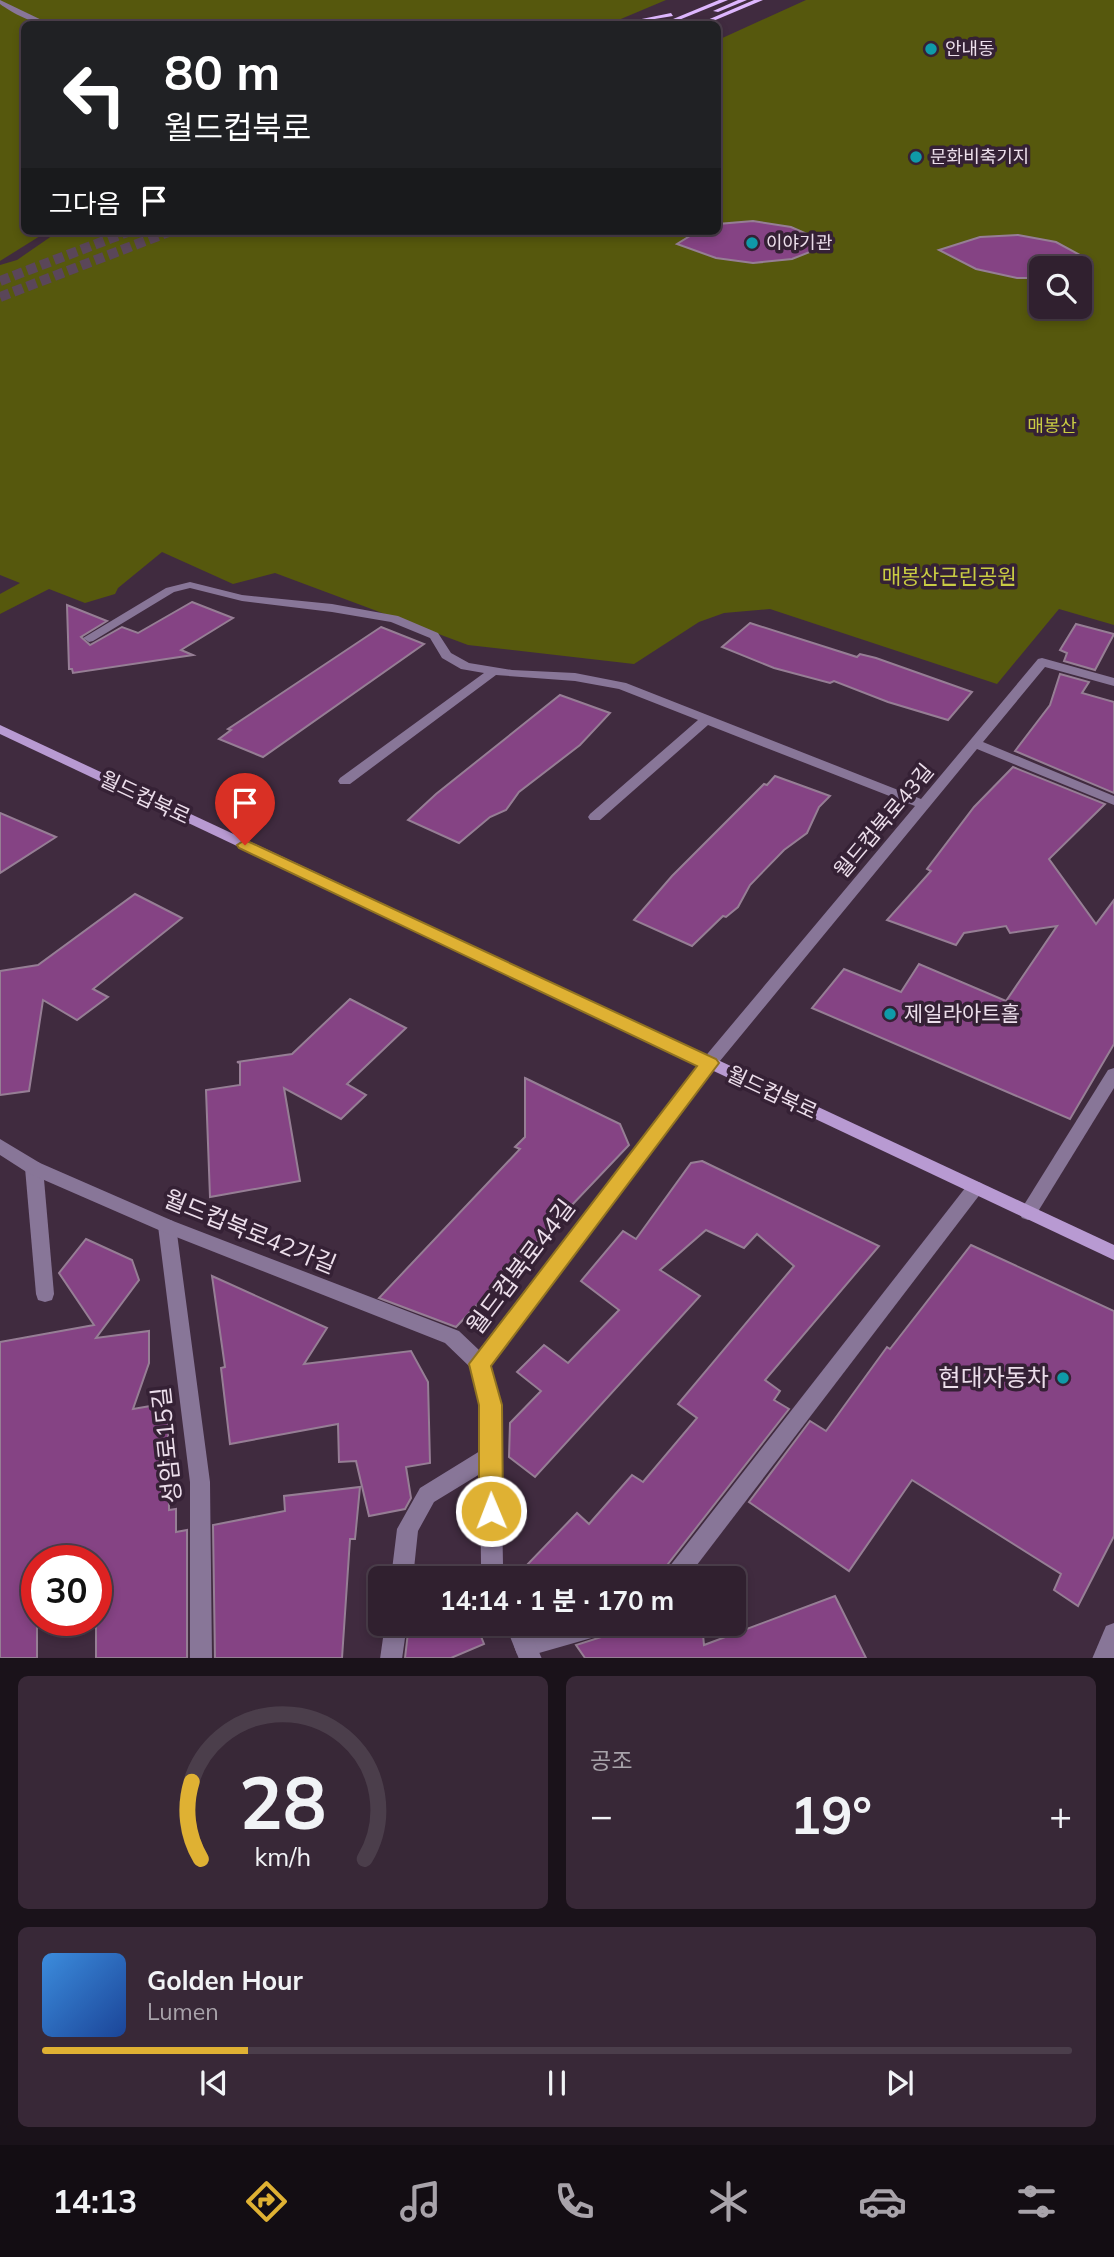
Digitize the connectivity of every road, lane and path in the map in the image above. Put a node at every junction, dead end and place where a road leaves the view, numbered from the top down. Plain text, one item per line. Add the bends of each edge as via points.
1 (709, 0) edge
2 (725, 0) edge
3 (744, 0) edge
4 (760, 0) edge
5 (0, 2) edge
6 (671, 15) junction
7 (41, 21) edge
8 (642, 21) edge
9 (656, 21) edge
10 (672, 21) edge
11 (692, 21) edge
12 (714, 21) edge
13 (89, 638) dead end
14 (494, 671) junction
15 (1114, 682) edge
16 (708, 718) junction
17 (0, 729) edge
18 (975, 743) junction
19 (345, 781) dead end
20 (1114, 801) edge
21 (925, 805) junction
22 (595, 817) dead end
23 (709, 1063) junction
24 (1114, 1074) edge
25 (0, 1146) edge
26 (34, 1168) junction
27 (975, 1188) junction
28 (1028, 1213) junction
29 (167, 1226) junction
30 (1114, 1253) edge
31 (45, 1294) dead end
32 (480, 1364) junction
33 (491, 1456) junction
34 (403, 1566) edge
35 (492, 1566) edge
36 (683, 1566) edge
37 (1114, 1634) edge
38 (394, 1636) edge
39 (570, 1636) edge
40 (528, 1652) edge
41 (201, 1658) edge
42 (391, 1658) edge
43 (1103, 1658) edge

1 - 6 main road
2 - 10 main road
3 - 11 main road
4 - 12 main road
5 - 7 street
6 - 8 main road
6 - 9 main road
13 - 14 street via 170,590 190,585 242,598 394,619 434,636 446,655 465,666
14 - 16 street via 622,686
14 - 19 street
15 - 18 street, 월드컵북로43길 via 1042,662
16 - 21 street
16 - 22 street
17 - 23 main road, 월드컵북로
18 - 20 street
18 - 21 street, 월드컵북로43길
21 - 23 street, 월드컵북로43길
23 - 27 main road, 월드컵북로
23 - 32 street, 월드컵북로44길
24 - 28 street
25 - 26 street, 월드컵북로42가길
26 - 29 street, 월드컵북로42가길
26 - 31 street
27 - 28 main road, 월드컵북로
27 - 36 street
28 - 30 main road, 월드컵북로
29 - 32 street, 월드컵북로42가길 via 452,1336
29 - 41 street, 성암로15길 via 200,1482
32 - 33 street, 월드컵북로44길 via 491,1405
33 - 34 street via 427,1495 408,1529
33 - 35 street, 월드컵북로44길
37 - 43 street
38 - 42 street
39 - 40 street

